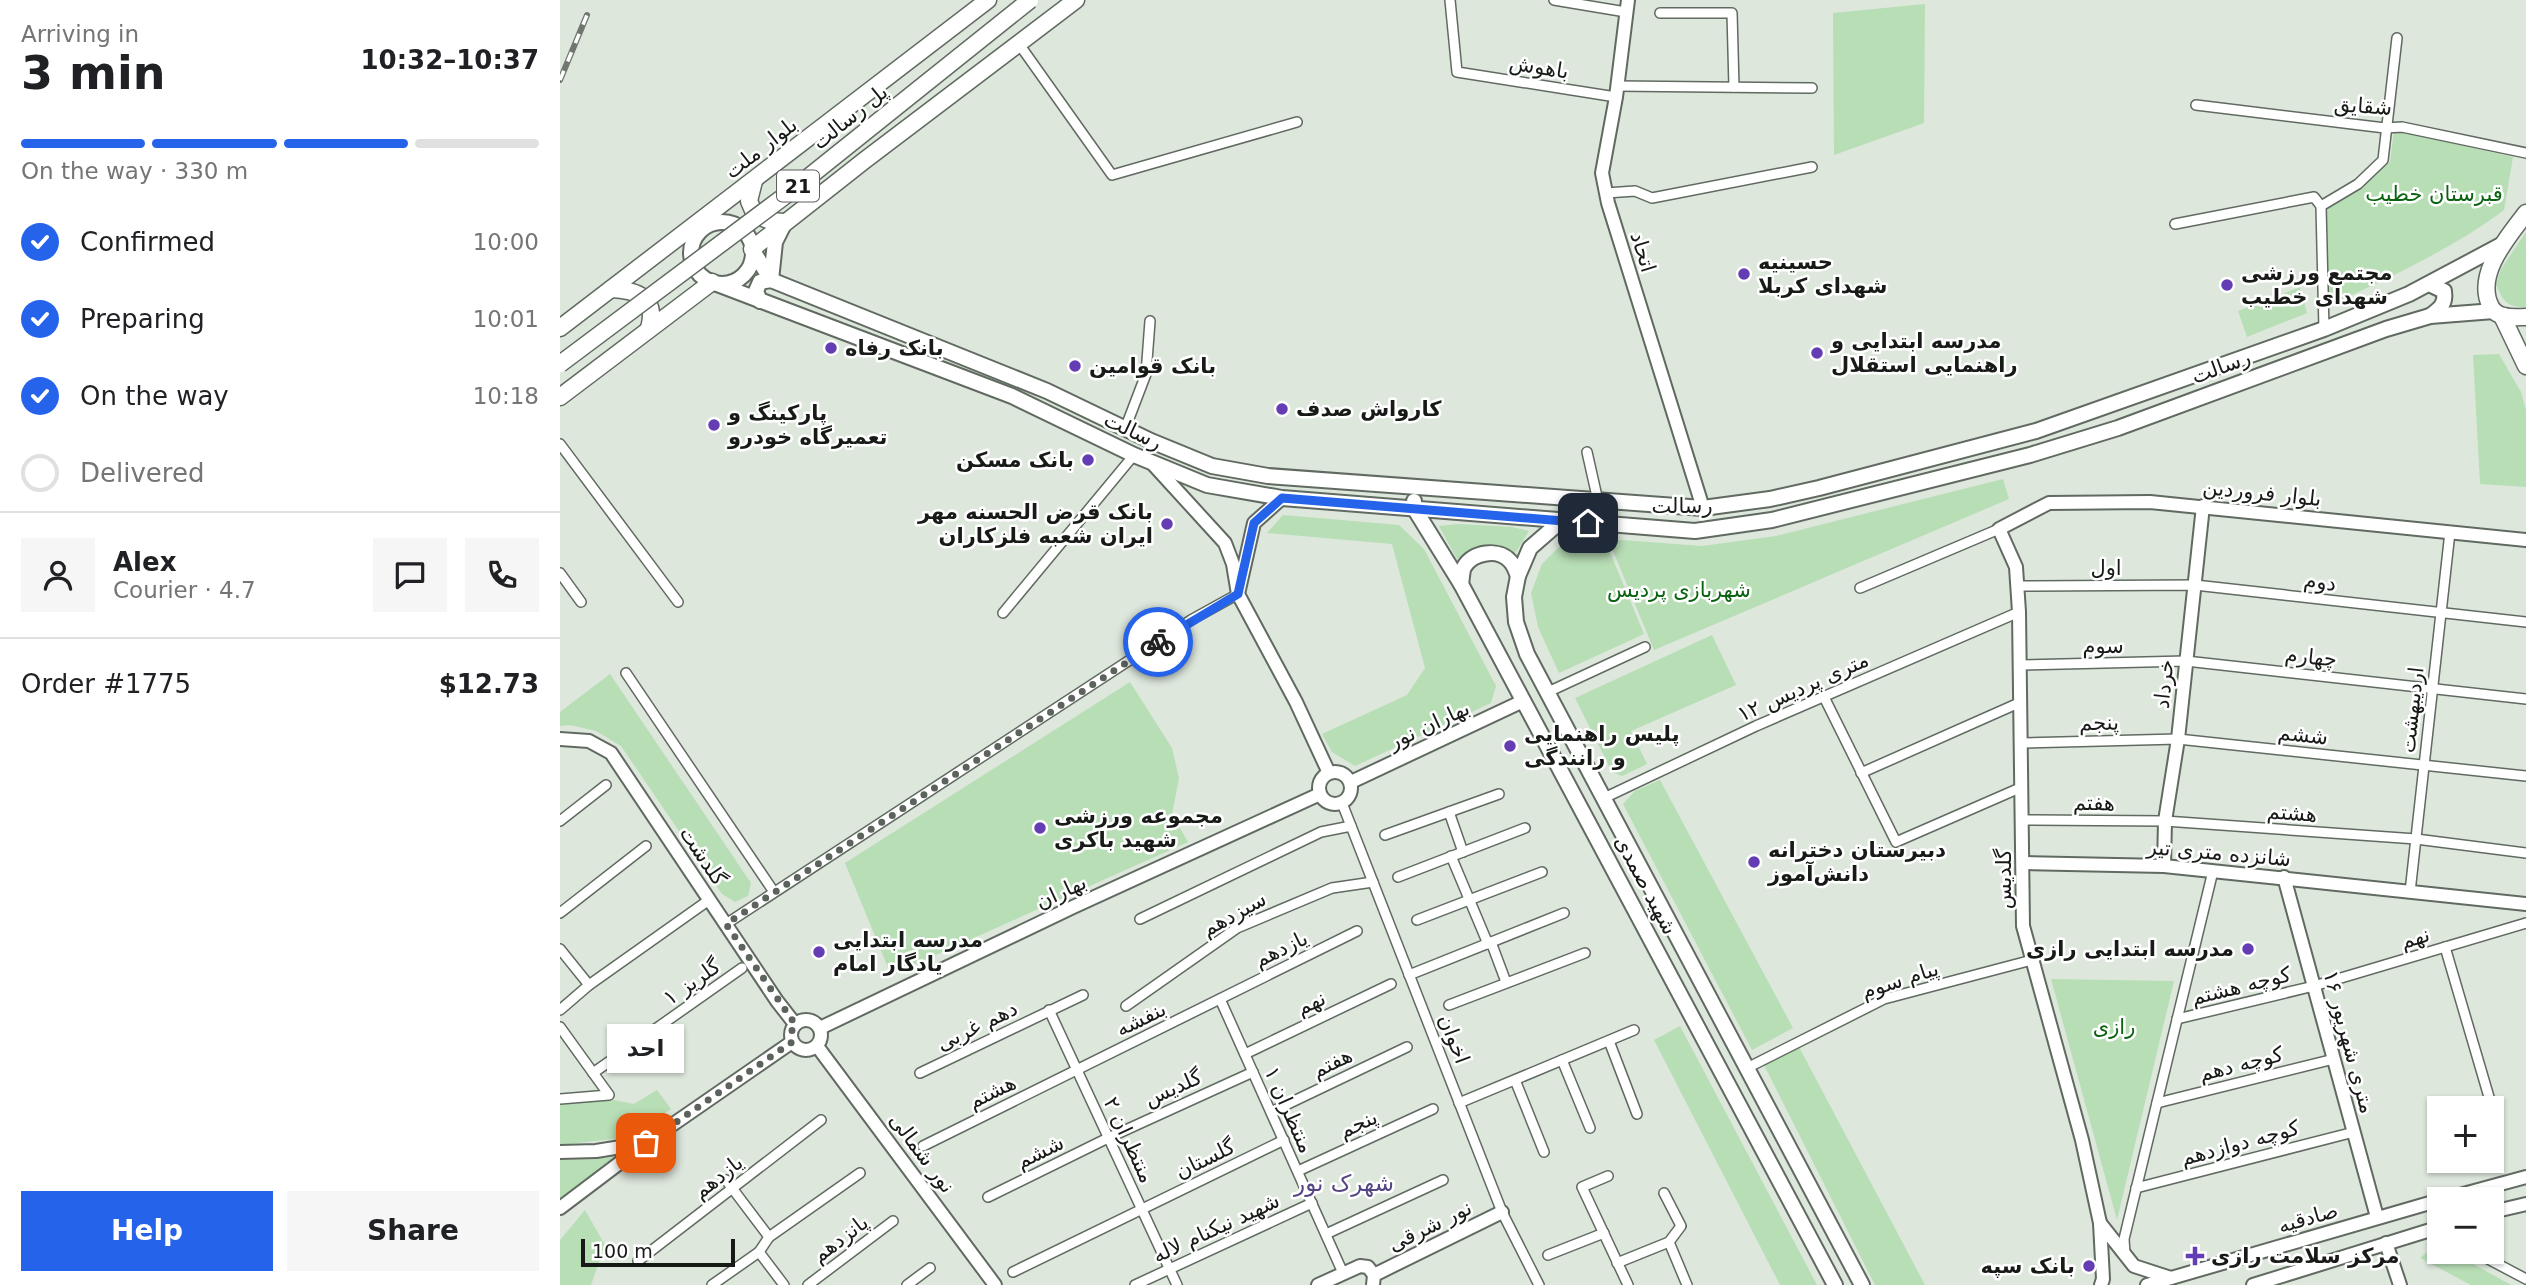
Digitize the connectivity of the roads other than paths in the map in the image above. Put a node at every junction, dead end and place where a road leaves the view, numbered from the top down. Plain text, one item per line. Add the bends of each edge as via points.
1 (988, 0) edge
2 (1030, 0) edge
3 (1076, 0) edge
4 (1450, 0) edge
5 (1554, 0) edge
6 (1627, 6) edge
7 (1660, 13) dead end
8 (2397, 38) dead end
9 (1019, 44) junction
10 (1734, 87) junction
11 (1812, 88) dead end
12 (1616, 91) junction
13 (2196, 105) dead end
14 (1297, 122) dead end
15 (2385, 128) junction
16 (2526, 153) edge
17 (1812, 167) dead end
18 (754, 181) junction
19 (1606, 194) junction
20 (2321, 206) junction
21 (2526, 214) edge
22 (721, 215) junction
23 (784, 222) junction
24 (2175, 224) dead end
25 (675, 240) junction
26 (2503, 244) junction
27 (691, 249) junction
28 (752, 249) junction
29 (771, 279) junction
30 (712, 282) junction
31 (2429, 284) junction
32 (611, 289) junction
33 (760, 301) junction
34 (2498, 314) junction
35 (2430, 316) junction
36 (2526, 317) edge
37 (1150, 321) dead end
38 (560, 328) edge
39 (649, 328) junction
40 (2324, 329) junction
41 (560, 364) edge
42 (2526, 366) edge
43 (560, 397) edge
44 (1125, 429) junction
45 (560, 444) edge
46 (1587, 453) dead end
47 (1134, 455) junction
48 (1151, 462) junction
49 (1415, 489) junction
50 (1282, 498) junction
51 (1598, 501) junction
52 (2203, 506) junction
53 (1414, 508) junction
54 (1703, 508) junction
55 (1561, 521) junction
56 (1999, 528) junction
57 (2450, 532) junction
58 (2526, 540) edge
59 (560, 573) edge
60 (1518, 576) junction
61 (1461, 584) junction
62 (2195, 585) junction
63 (2017, 586) junction
64 (1860, 587) dead end
65 (1238, 594) junction
66 (581, 602) dead end
67 (678, 602) dead end
68 (2019, 612) junction
69 (1003, 613) dead end
70 (2441, 614) junction
71 (2526, 622) edge
72 (1645, 647) dead end
73 (2186, 662) junction
74 (2020, 664) junction
75 (626, 673) dead end
76 (2432, 688) junction
77 (1548, 692) junction
78 (1824, 697) junction
79 (2526, 699) edge
80 (1523, 701) junction
81 (2021, 702) junction
82 (560, 739) edge
83 (2178, 739) junction
84 (2022, 743) junction
85 (2424, 765) junction
86 (1329, 773) junction
87 (1861, 773) junction
88 (2526, 776) edge
89 (1351, 782) junction
90 (606, 785) dead end
91 (2022, 787) junction
92 (1320, 794) junction
93 (1499, 794) dead end
94 (1604, 798) junction
95 (1342, 803) junction
96 (1449, 812) junction
97 (2023, 820) junction
98 (560, 821) edge
99 (2165, 821) junction
100 (1351, 826) junction
101 (1525, 828) dead end
102 (1385, 835) dead end
103 (2416, 839) junction
104 (646, 846) dead end
105 (1463, 852) junction
106 (2526, 853) edge
107 (1451, 856) junction
108 (2024, 863) junction
109 (2164, 866) junction
110 (2213, 871) junction
111 (1542, 872) dead end
112 (1398, 877) dead end
113 (2284, 877) junction
114 (1373, 882) junction
115 (775, 892) junction
116 (2410, 892) junction
117 (1469, 899) junction
118 (709, 900) junction
119 (2526, 904) edge
120 (560, 913) edge
121 (1564, 914) dead end
122 (1140, 919) dead end
123 (1417, 920) dead end
124 (1670, 922) junction
125 (2526, 923) edge
126 (726, 924) junction
127 (1357, 931) dead end
128 (1648, 934) junction
129 (1490, 943) junction
130 (2445, 947) junction
131 (560, 949) edge
132 (1584, 953) dead end
133 (1689, 958) junction
134 (2032, 960) junction
135 (742, 968) dead end
136 (1668, 972) junction
137 (1409, 975) junction
138 (1506, 982) junction
139 (1391, 984) dead end
140 (589, 985) junction
141 (2314, 986) junction
142 (1083, 995) dead end
143 (1220, 999) junction
144 (1449, 1005) dead end
145 (1126, 1006) dead end
146 (560, 1010) edge
147 (1049, 1010) junction
148 (2177, 1019) junction
149 (795, 1024) junction
150 (560, 1027) edge
151 (820, 1028) junction
152 (1634, 1030) dead end
153 (1609, 1041) junction
154 (792, 1042) junction
155 (817, 1046) junction
156 (1408, 1047) dead end
157 (1245, 1054) junction
158 (2334, 1059) junction
159 (1562, 1060) junction
160 (1747, 1068) junction
161 (1077, 1070) junction
162 (1253, 1072) junction
163 (593, 1073) junction
164 (920, 1073) dead end
165 (1515, 1080) junction
166 (2489, 1096) edge
167 (560, 1099) edge
168 (1459, 1103) junction
169 (2157, 1103) junction
170 (1433, 1109) dead end
171 (1271, 1112) junction
172 (1637, 1114) dead end
173 (821, 1120) dead end
174 (1590, 1128) dead end
175 (2354, 1132) junction
176 (1108, 1138) junction
177 (1284, 1140) junction
178 (646, 1143) junction
179 (923, 1146) dead end
180 (560, 1152) edge
181 (1544, 1152) dead end
182 (1298, 1171) junction
183 (860, 1173) dead end
184 (1608, 1176) dead end
185 (2526, 1177) edge
186 (1443, 1180) dead end
187 (729, 1184) junction
188 (2489, 1187) edge
189 (2136, 1188) junction
190 (1664, 1193) dead end
191 (988, 1197) dead end
192 (1312, 1203) junction
193 (2427, 1204) edge
194 (2526, 1204) edge
195 (560, 1208) edge
196 (1142, 1209) junction
197 (2504, 1209) edge
198 (1502, 1212) junction
199 (2377, 1217) junction
200 (893, 1221) dead end
201 (2100, 1223) junction
202 (1604, 1233) junction
203 (2427, 1233) edge
204 (1326, 1234) junction
205 (769, 1237) junction
206 (1669, 1242) junction
207 (2386, 1243) junction
208 (759, 1252) junction
209 (1548, 1255) dead end
210 (2126, 1256) junction
211 (638, 1261) dead end
212 (1618, 1263) junction
213 (2498, 1264) edge
214 (930, 1268) dead end
215 (1169, 1269) junction
216 (1013, 1272) dead end
217 (1343, 1273) junction
218 (2171, 1278) junction
219 (2526, 1279) edge
220 (1374, 1280) edge
221 (712, 1285) edge
222 (784, 1285) edge
223 (808, 1285) edge
224 (907, 1285) edge
225 (995, 1285) edge
226 (1135, 1285) edge
227 (1177, 1285) edge
228 (1318, 1285) edge
229 (1539, 1285) edge
230 (1628, 1285) edge
231 (1687, 1285) edge
232 (1835, 1285) edge
233 (1862, 1285) edge
234 (2101, 1285) edge
235 (2147, 1285) edge
236 (2253, 1285) edge
237 (2400, 1285) edge

1 - 18 highway, بلوار ملت / 21
2 - 41 highway, پل رسالت / 21, bridge via 790,192
3 - 9 highway
4 - 12 street, باهوش via 1457,72
5 - 6 street
6 - 12 street, اتحاد
7 - 10 street via 1732,13
8 - 15 street
9 - 14 street via 1112,175
9 - 23 highway
10 - 11 street, باهوش
10 - 12 street, باهوش
12 - 19 street, اتحاد via 1602,173
13 - 15 street, شقایق
15 - 16 street, شقایق via 2402,127
15 - 20 street via 2383,160 2358,184
17 - 19 street via 1652,198 1635,191
18 - 22 highway, بلوار ملت / 21
18 - 23 highway via 749,201 755,215
19 - 54 street, اتحاد
20 - 24 street via 2314,197
20 - 40 street
21 - 26 highway
22 - 25 highway, بلوار ملت / 21
22 - 27 main road via 697,234
22 - 28 main road via 741,228
23 - 28 highway
23 - 29 main road via 775,242
25 - 27 main road
25 - 32 highway, بلوار ملت / 21
26 - 31 main road, رسالت
26 - 34 highway via 2488,276 2487,298
27 - 30 main road via 694,265
28 - 29 main road
28 - 30 main road via 748,271 735,281
29 - 33 main road via 760,282 756,291
29 - 44 main road, رسالت via 1047,391
30 - 33 main road, رسالت
30 - 39 highway
31 - 35 main road via 2444,291 2445,298 2442,308
31 - 40 main road, رسالت
32 - 38 highway, بلوار ملت / 21
32 - 39 highway via 629,289 643,296 650,307
33 - 47 main road, رسالت via 1012,396
34 - 35 main road, رسالت
34 - 36 highway
34 - 42 highway
35 - 55 main road, رسالت via 2118,428 1824,508 1695,531
37 - 44 street via 1146,374
39 - 43 highway
40 - 54 main road, رسالت via 2036,431 1819,488
44 - 49 main road, رسالت via 1212,466 1268,476
45 - 67 street
46 - 51 street
47 - 48 main road, رسالت
47 - 69 street
48 - 50 main road, رسالت via 1207,485
48 - 65 street via 1225,543
49 - 51 main road, رسالت
49 - 53 main road
50 - 53 main road, رسالت
50 - 65 street via 1254,523
51 - 54 main road, رسالت
52 - 56 street, بلوار فروردین via 2049,503
52 - 57 street, بلوار فروردین
52 - 62 street, خرداد
53 - 55 main road, رسالت
53 - 61 main road, شهید صمدی
55 - 60 main road, شهید صمدی via 1530,548
56 - 63 street, گلدیس via 2016,567
56 - 64 street
57 - 58 street, بلوار فروردین
57 - 70 street, اردیبهشت
59 - 66 street
60 - 61 main road via 1502,555 1487,553 1464,568
60 - 77 main road, شهید صمدی via 1516,622
61 - 80 main road, شهید صمدی
62 - 63 street, اول
62 - 70 street, دوم
62 - 73 street, خرداد
63 - 68 street, گلدیس
65 - 86 street
65 - 115 street via 1191,620
68 - 74 street, گلدیس
68 - 78 street, ۱۲ متری پردیس
70 - 71 street
70 - 76 street, اردیبهشت
72 - 77 street
73 - 74 street, سوم
73 - 76 street, چهارم
73 - 83 street, خرداد
74 - 81 street, گلدیس
75 - 115 street
76 - 79 street
76 - 85 street, اردیبهشت
77 - 94 main road, شهید صمدی
78 - 87 street
78 - 94 street, ۱۲ متری پردیس
80 - 89 street, بهاران نور
80 - 128 main road, شهید صمدی
81 - 84 street, گلدیس
81 - 87 street
82 - 118 street, گلدشت via 589,741 611,753
83 - 84 street, پنجم
83 - 85 street, ششم
83 - 99 street, خرداد
84 - 91 street, گلدیس
85 - 88 street
85 - 103 street, اردیبهشت
86 - 89 street via 1344,774
86 - 92 street via 1319,784
87 - 91 street via 1896,842
89 - 95 street via 1351,792
90 - 98 street
91 - 97 street, گلدیس
92 - 95 street via 1327,802
92 - 151 street, بهاران
93 - 96 street
94 - 124 main road, شهید صمدی
95 - 100 street, اخوان
96 - 102 street
96 - 105 street
97 - 99 street, هفتم
97 - 108 street, گلدیس
99 - 103 street, هشتم
99 - 109 street, خرداد
100 - 114 street, اخوان
100 - 122 street via 1321,832
101 - 105 street
103 - 106 street
103 - 116 street, اردیبهشت
104 - 120 street
105 - 107 street
107 - 112 street
107 - 117 street
108 - 109 street, شانزده متری تیر
108 - 134 street, گلدیس via 2023,926
109 - 110 street, شانزده متری تیر
110 - 113 street, شانزده متری تیر
110 - 148 street
111 - 117 street
113 - 116 street, شانزده متری تیر
113 - 141 street, ۱۶ متری شهریور
114 - 137 street, اخوان
114 - 145 street, سیزدهم via 1332,888 1237,928
115 - 126 street
116 - 119 street, شانزده متری تیر
117 - 123 street
117 - 129 street
118 - 126 street, گلدشت
118 - 140 street
121 - 129 street
124 - 128 main road via 1666,936
124 - 133 main road, شهید صمدی
125 - 130 street, نهم
126 - 149 street, گلدشت
127 - 143 street, یازدهم
128 - 136 main road, شهید صمدی
129 - 137 street
129 - 138 street
130 - 141 street, نهم
130 - 166 street
131 - 140 street
132 - 138 street
133 - 136 main road via 1678,953 1670,957
133 - 160 main road, شهید صمدی
134 - 160 street, پیام سوم via 1884,999
134 - 201 street, گلدیس
135 - 163 street, گلریز ۱
136 - 232 main road, شهید صمدی
137 - 168 street, اخوان
138 - 144 street
139 - 157 street, نهم
140 - 146 street
141 - 148 street, کوچه هشتم
141 - 158 street, ۱۶ متری شهریور
142 - 147 street, دهم غربی
143 - 157 street, منتظران ۱
143 - 161 street, بنفشه
147 - 161 street, منتظران ۲
147 - 164 street, دهم غربی
148 - 169 street
149 - 151 street via 809,1019
149 - 154 street
150 - 163 street
151 - 155 street
152 - 153 street
153 - 159 street
153 - 172 street
154 - 155 street via 804,1050
154 - 178 street
155 - 225 street, نور شمالی
156 - 171 street, هفتم
157 - 162 street, منتظران ۱
158 - 169 street, کوچه دهم
158 - 175 street, ۱۶ متری شهریور
159 - 165 street
159 - 174 street
160 - 233 main road, شهید صمدی
161 - 176 street, منتظران ۲
161 - 179 street, هشتم
162 - 171 street, منتظران ۱
162 - 176 street, گلدیس
163 - 167 street via 609,1096
165 - 168 street
165 - 181 street
168 - 198 street, اخوان
169 - 189 street
170 - 182 street, پنجم
171 - 177 street, منتظران ۱
173 - 187 street, یازدهم
175 - 189 street, کوچه دوازدهم
175 - 199 street, ۱۶ متری شهریور
176 - 191 street, ششم
176 - 196 street, منتظران ۲
177 - 182 street, منتظران ۱
177 - 196 street, گلستان
178 - 180 street
178 - 195 street
182 - 192 street, منتظران ۱
183 - 205 street
184 - 202 street via 1582,1187
185 - 188 street
186 - 204 street
187 - 205 street
187 - 211 street, یازدهم
189 - 210 street via 2124,1239
190 - 206 street via 1681,1226
192 - 204 street, منتظران ۱
192 - 215 street, شهید نیکنام لاله
193 - 199 street, صادقیه
194 - 197 street
196 - 215 street, منتظران ۲
196 - 216 street, گلستان
198 - 220 street, نور شرقی
198 - 229 street, اخوان
199 - 218 street, صادقیه
200 - 223 street, پانزدهم
201 - 210 street
201 - 234 street, گلدیس
202 - 209 street
202 - 212 street
203 - 207 street
204 - 217 street, منتظران ۱
205 - 208 street
206 - 212 street
206 - 231 street
207 - 236 street
207 - 237 street
208 - 221 street
208 - 222 street
210 - 218 street via 2134,1266
212 - 230 street
213 - 219 street
214 - 224 street
215 - 226 street, شهید نیکنام لاله
215 - 227 street, منتظران ۲
217 - 220 street, نور شرقی via 1368,1267
217 - 228 street, نور شرقی
218 - 235 street, صادقیه

